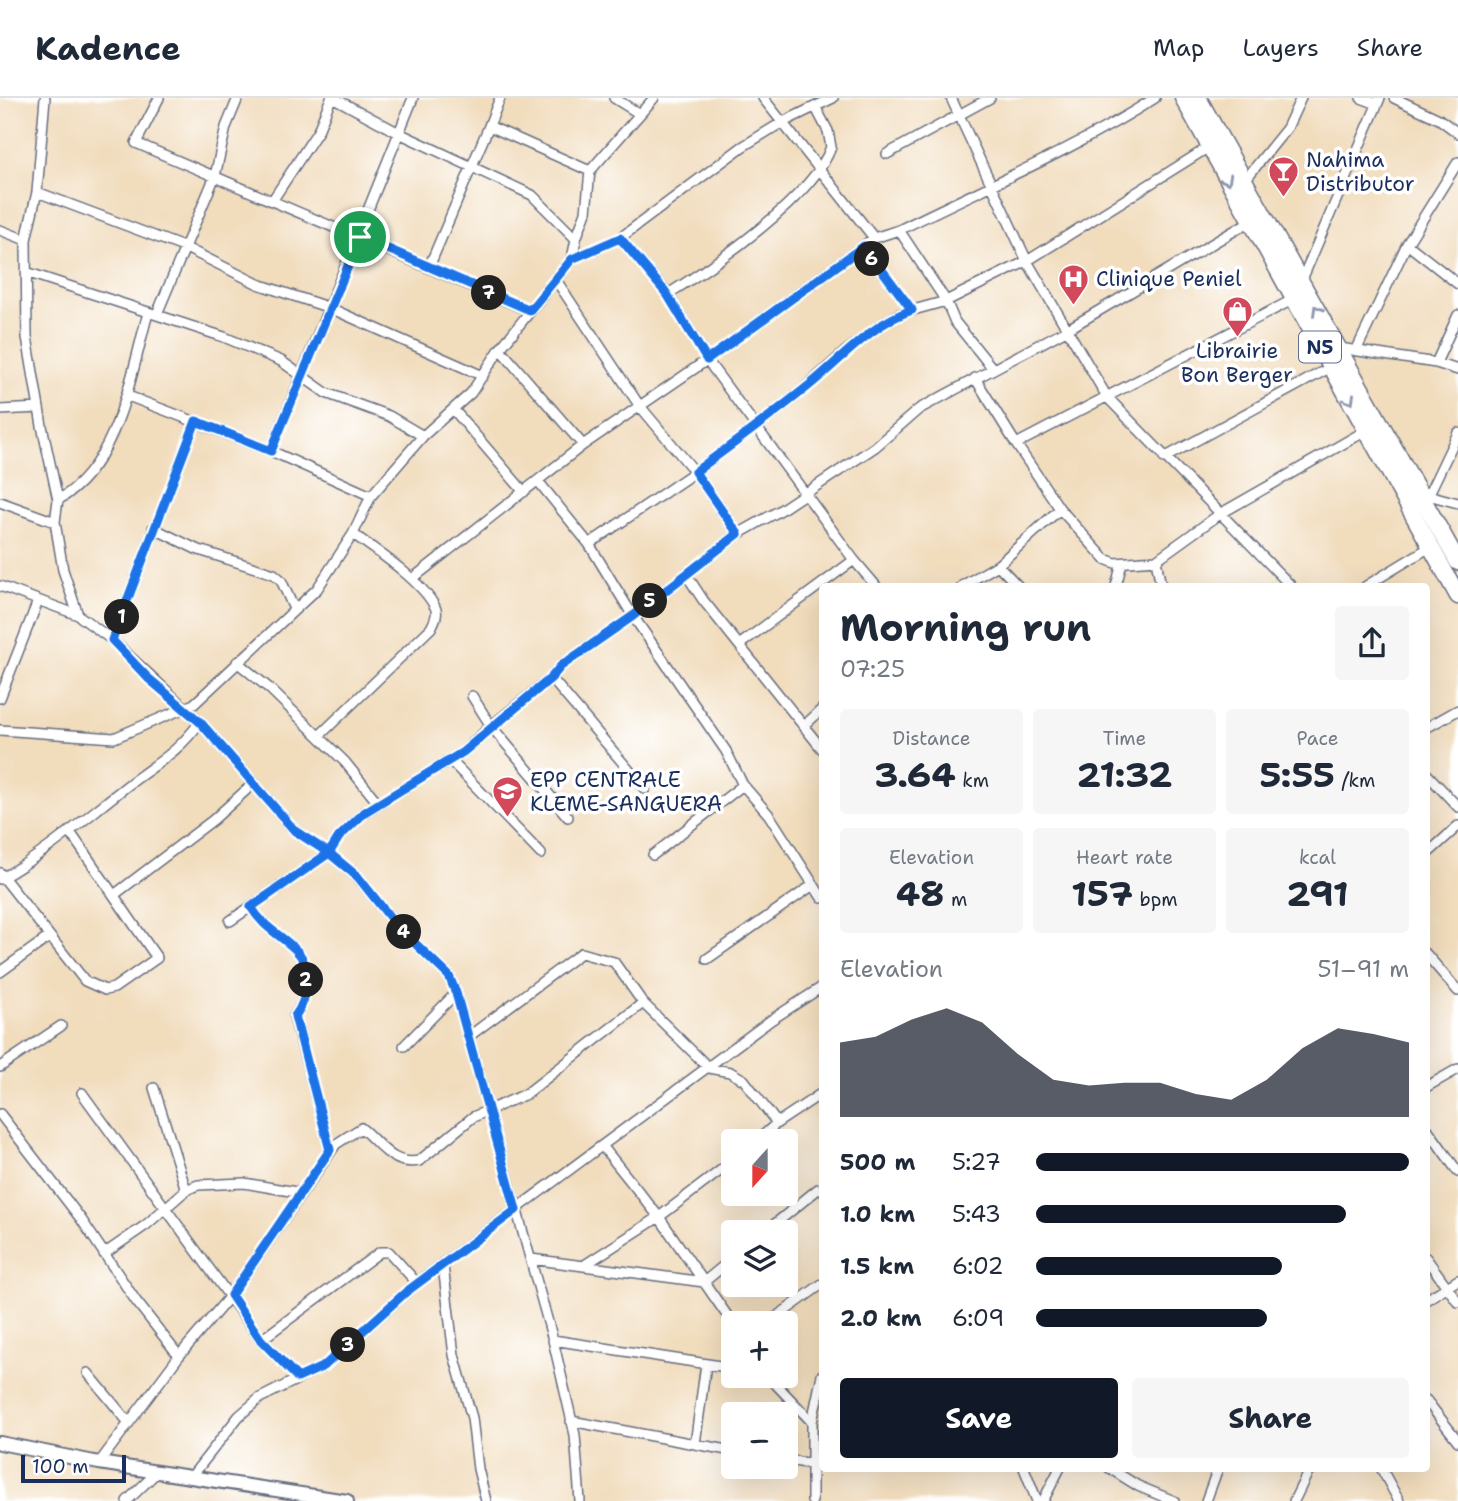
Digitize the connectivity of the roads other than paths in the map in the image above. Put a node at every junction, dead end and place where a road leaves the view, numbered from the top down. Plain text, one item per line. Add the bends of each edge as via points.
1 (45, 98) edge
2 (159, 98) edge
3 (238, 98) edge
4 (332, 98) edge
5 (414, 98) edge
6 (500, 98) edge
7 (614, 98) edge
8 (654, 98) edge
9 (763, 98) edge
10 (833, 98) edge
11 (951, 98) edge
12 (990, 98) edge
13 (1154, 98) edge
14 (1183, 98) edge
15 (1198, 98) edge
16 (1301, 98) edge
17 (1361, 98) edge
18 (1394, 98) edge
19 (1378, 101) edge
20 (816, 108) junction
21 (638, 113) junction
22 (960, 115) junction
23 (781, 123) junction
24 (489, 126) junction
25 (399, 133) junction
26 (1458, 133) edge
27 (1209, 147) junction
28 (887, 153) dead end
29 (1458, 162) edge
30 (472, 167) junction
31 (820, 170) junction
32 (590, 172) junction
33 (215, 176) junction
34 (1245, 180) junction
35 (993, 185) junction
36 (37, 192) junction
37 (272, 201) junction
38 (1250, 222) junction
39 (0, 230) edge
40 (899, 230) junction
41 (360, 237) junction
42 (620, 238) junction
43 (874, 238) junction
44 (576, 239) junction
45 (26, 240) junction
46 (1407, 244) junction
47 (864, 246) junction
48 (186, 248) junction
49 (572, 259) junction
50 (1027, 261) junction
51 (429, 267) junction
52 (29, 273) junction
53 (556, 280) junction
54 (1301, 282) junction
55 (1458, 284) edge
56 (667, 294) junction
57 (1294, 299) junction
58 (946, 301) junction
59 (330, 308) junction
60 (530, 310) junction
61 (912, 310) junction
62 (152, 314) junction
63 (1458, 315) edge
64 (1068, 329) junction
65 (1339, 348) junction
66 (500, 349) junction
67 (1356, 351) junction
68 (707, 360) junction
69 (1436, 363) junction
70 (1331, 367) junction
71 (993, 369) junction
72 (1458, 370) edge
73 (300, 375) junction
74 (483, 376) junction
75 (975, 378) junction
76 (128, 396) junction
77 (1107, 397) junction
78 (639, 405) junction
79 (39, 408) junction
80 (0, 410) edge
81 (454, 410) junction
82 (196, 421) junction
83 (755, 427) junction
84 (1367, 430) junction
85 (1458, 433) edge
86 (423, 436) junction
87 (1016, 444) junction
88 (583, 445) junction
89 (271, 451) junction
90 (1164, 458) junction
91 (695, 472) junction
92 (538, 481) junction
93 (524, 492) junction
94 (806, 493) junction
95 (371, 496) junction
96 (1426, 498) junction
97 (58, 500) junction
98 (0, 502) edge
99 (1458, 503) edge
100 (1060, 509) junction
101 (1220, 514) junction
102 (55, 522) junction
103 (153, 528) junction
104 (353, 534) junction
105 (738, 534) junction
106 (589, 544) junction
107 (1430, 547) junction
108 (854, 560) junction
109 (1156, 560) junction
110 (1458, 562) edge
111 (1122, 563) junction
112 (998, 565) junction
113 (686, 574) junction
114 (412, 579) junction
115 (823, 583) edge
116 (873, 583) edge
117 (967, 583) edge
118 (1015, 583) edge
119 (1117, 583) edge
120 (1160, 583) edge
121 (1288, 583) edge
122 (1371, 583) edge
123 (0, 586) edge
124 (819, 586) edge
125 (1458, 596) edge
126 (38, 601) junction
127 (294, 609) junction
128 (78, 615) junction
129 (633, 616) junction
130 (112, 640) junction
131 (739, 645) junction
132 (237, 662) junction
133 (551, 678) junction
134 (472, 696) dead end
135 (0, 698) edge
136 (183, 707) junction
137 (1458, 710) edge
138 (819, 712) edge
139 (200, 722) junction
140 (805, 725) junction
141 (491, 726) junction
142 (1430, 726) edge
143 (0, 730) edge
144 (319, 736) junction
145 (819, 745) edge
146 (450, 760) junction
147 (1430, 777) edge
148 (254, 783) junction
149 (743, 785) junction
150 (645, 789) dead end
151 (378, 803) junction
152 (1458, 807) edge
153 (568, 817) dead end
154 (1458, 826) edge
155 (71, 832) junction
156 (1430, 851) edge
157 (329, 853) junction
158 (541, 854) dead end
159 (653, 855) dead end
160 (1, 876) edge
161 (813, 885) junction
162 (819, 894) edge
163 (114, 895) junction
164 (251, 907) junction
165 (230, 921) dead end
166 (48, 937) junction
167 (707, 959) dead end
168 (1430, 959) edge
169 (0, 972) edge
170 (819, 989) edge
171 (1458, 991) edge
172 (456, 993) junction
173 (643, 1003) junction
174 (61, 1026) dead end
175 (468, 1037) junction
176 (404, 1046) dead end
177 (0, 1067) edge
178 (709, 1068) junction
179 (1458, 1069) edge
180 (1430, 1085) edge
181 (154, 1088) dead end
182 (82, 1093) dead end
183 (819, 1095) edge
184 (490, 1112) junction
185 (0, 1114) edge
186 (777, 1123) junction
187 (770, 1129) edge
188 (1430, 1133) edge
189 (603, 1147) junction
190 (330, 1150) junction
191 (721, 1170) edge
192 (1458, 1172) edge
193 (818, 1189) dead end
194 (186, 1190) junction
195 (302, 1194) junction
196 (166, 1209) junction
197 (516, 1210) junction
198 (659, 1217) junction
199 (780, 1220) edge
200 (104, 1254) junction
201 (531, 1259) junction
202 (1430, 1263) edge
203 (443, 1266) junction
204 (583, 1266) junction
205 (721, 1268) edge
206 (1458, 1280) edge
207 (704, 1282) junction
208 (417, 1283) junction
209 (819, 1286) edge
210 (1448, 1287) junction
211 (231, 1295) junction
212 (1430, 1298) edge
213 (1458, 1302) edge
214 (724, 1311) edge
215 (785, 1311) edge
216 (261, 1340) junction
217 (554, 1340) junction
218 (179, 1356) junction
219 (706, 1364) junction
220 (721, 1366) edge
221 (88, 1373) dead end
222 (298, 1378) junction
223 (779, 1388) edge
224 (819, 1389) edge
225 (1430, 1405) edge
226 (571, 1422) junction
227 (812, 1422) junction
228 (129, 1423) junction
229 (1458, 1441) edge
230 (0, 1443) edge
231 (695, 1444) junction
232 (721, 1449) edge
233 (798, 1462) edge
234 (99, 1464) junction
235 (814, 1464) junction
236 (1026, 1472) edge
237 (1058, 1472) edge
238 (1115, 1472) edge
239 (1217, 1472) edge
240 (1308, 1472) edge
241 (1383, 1472) edge
242 (156, 1473) junction
243 (192, 1476) junction
244 (127, 1501) edge
245 (347, 1501) edge
246 (486, 1501) edge
247 (580, 1501) edge
248 (812, 1501) edge
249 (1037, 1501) edge
250 (1043, 1501) edge
251 (1174, 1501) edge
252 (1206, 1501) edge
253 (1294, 1501) edge
254 (1399, 1501) edge

1 - 36 street
2 - 33 street via 136,143
3 - 33 street
4 - 25 street
4 - 37 street via 318,131
5 - 25 street
6 - 24 street
7 - 21 street
8 - 21 street
9 - 23 street
10 - 20 street
11 - 22 street
12 - 22 street
13 - 35 street via 1107,129
14 - 27 highway, N5
15 - 34 highway, N5
16 - 34 street via 1287,128
17 - 19 street
18 - 26 street
19 - 54 street
20 - 23 street
20 - 31 street via 831,140
21 - 32 street
22 - 28 street
22 - 35 street
23 - 31 street
23 - 42 street
24 - 30 street
24 - 32 street
25 - 30 street
25 - 41 street
27 -> 38 highway, N5
27 - 50 street
29 - 46 street
30 - 44 street via 532,195
30 - 51 street
31 - 43 street
31 - 56 street via 802,194 702,273
32 - 44 street via 586,212
33 - 37 street
33 - 48 street
34 - 54 highway, N5
35 - 40 street
35 - 50 street
36 - 45 street
36 - 48 street
37 - 41 street
38 - 57 highway, N5
38 - 64 street
39 - 45 street
40 - 43 street
40 - 58 street
41 - 51 street
41 - 59 street
42 - 49 street
42 - 56 street
43 - 47 street
44 - 49 street
45 - 52 street
46 - 55 street
46 - 67 street
47 - 61 street
47 - 68 street
48 - 59 street via 258,284
48 - 62 street
49 - 53 street
50 - 58 street
50 - 64 street
51 - 60 street
52 - 62 street
52 - 79 street via 27,337
53 - 60 street
53 - 78 street
65 -> 54 highway, N5
56 - 68 street
57 - 70 highway, N5
57 - 77 street
58 - 61 street
58 - 71 street via 955,322
59 - 73 street
59 - 74 street
60 - 66 street
61 - 83 street via 881,325 846,351
62 - 73 street via 224,337 281,361
62 - 76 street
63 - 69 street
64 - 71 street
64 - 77 street
65 - 67 street
65 - 96 highway, N5
66 - 74 street
66 - 88 street
67 - 69 street
68 - 78 street
68 - 83 street
69 - 72 street
70 -> 84 highway, N5
70 - 90 street
71 - 75 street
73 - 86 street via 326,393 389,416
73 - 89 street
74 - 81 street
75 - 87 street
75 - 94 street via 919,410 875,447
76 - 82 street
76 - 97 street via 93,470 77,490
77 - 87 street
77 - 90 street
78 - 88 street
78 - 91 street
79 - 80 street
79 - 97 street
81 - 86 street
81 - 93 street
82 - 89 street
82 - 103 street
83 - 91 street
83 - 94 street
84 - 101 street
84 - 107 highway, N5
85 - 96 street
86 - 95 street
87 - 100 street
88 - 92 street
89 - 95 street
90 - 101 street
91 - 105 street
91 - 106 street
92 - 93 street
92 - 106 street
93 - 114 street
94 - 105 street
94 - 108 street
95 - 104 street
96 - 99 street
96 - 110 highway, N5
97 - 102 street
98 - 102 street
100 - 111 street via 1105,559
100 - 112 street
101 - 109 street
101 - 121 street
102 - 128 street via 63,570
103 - 127 street via 196,549 274,574
103 - 130 street
104 - 114 street
104 - 127 street via 317,589
105 - 113 street
106 - 129 street
107 - 122 street
107 - 125 highway, N5
108 - 115 street
108 - 116 street
109 - 111 street
109 - 120 street
111 - 119 street
112 - 117 street
112 - 118 street
113 - 129 street
113 - 131 street
114 - 144 street via 435,607 431,628
123 - 126 street
124 - 131 street
126 - 128 street
126 - 135 street
127 - 132 street
128 - 130 street
129 - 133 street via 561,666
129 - 149 street via 726,751
130 - 136 street
131 - 140 street
132 - 136 street via 194,704
132 - 144 street
133 - 141 street
133 - 150 street
134 - 141 street
136 - 139 street
136 - 143 street via 114,737
137 - 142 street
138 - 140 street
139 - 148 street
139 - 155 street via 177,751
140 - 145 street
141 - 146 street
141 - 153 street
144 - 151 street
146 - 151 street
146 - 158 street
147 - 152 street
148 - 157 street via 295,831
148 - 163 street via 214,820
149 - 159 street
149 - 161 street via 769,815
151 - 157 street via 339,837
154 - 156 street
155 - 160 street
155 - 163 street
157 - 164 street
157 - 172 street via 358,877 396,925 449,976
160 - 166 street
161 - 162 street
161 - 167 street
163 - 166 street via 157,958 114,988 105,990 85,981
164 - 165 street
164 - 190 street via 262,925 298,951 304,969 307,993 295,1016
166 - 169 street
168 - 171 street
170 - 178 street
172 - 175 street
172 - 176 street
173 - 175 street via 614,962 581,953
173 - 178 street
173 - 184 street via 535,1087
174 - 177 street
175 - 184 street
178 - 186 street via 744,1080
178 - 189 street
179 - 180 street
181 - 194 street
182 - 196 street
183 - 186 street
184 - 190 street via 473,1117 419,1161 400,1161 378,1147 361,1128
184 - 197 street
185 - 200 street
186 - 187 street
188 - 192 street
189 - 197 street
189 - 198 street
190 - 195 street
191 - 198 street
193 - 199 street
194 - 195 street via 198,1185 244,1183
194 - 196 street
195 - 211 street
196 - 200 street
196 - 211 street
197 - 201 street
197 - 203 street
198 - 204 street
198 - 207 street
200 - 218 street
201 - 204 street
201 - 217 street
202 - 210 street
203 - 208 street
203 - 246 street via 454,1355 472,1418
204 - 207 street
205 - 207 street
206 - 210 street
207 - 214 street
208 - 216 street via 389,1252 380,1252
208 - 222 street via 324,1366
209 - 215 street
210 - 212 street
210 - 213 street
211 - 216 street
211 - 218 street
216 - 222 street
217 - 219 street
217 - 226 street
218 - 228 street
219 - 220 street
219 - 231 street
221 - 228 street
222 - 243 street via 260,1398 239,1416
223 - 227 street
224 - 227 street
225 - 229 street
226 - 231 street
226 - 247 street
227 - 235 street
228 - 234 street
230 - 234 street
231 - 232 street
233 - 235 street
234 - 242 street
235 - 248 street
236 - 249 street
237 - 250 street
238 - 251 street
239 - 252 street
240 - 253 street
241 - 254 street
242 - 243 street
242 - 244 street
243 - 245 street

